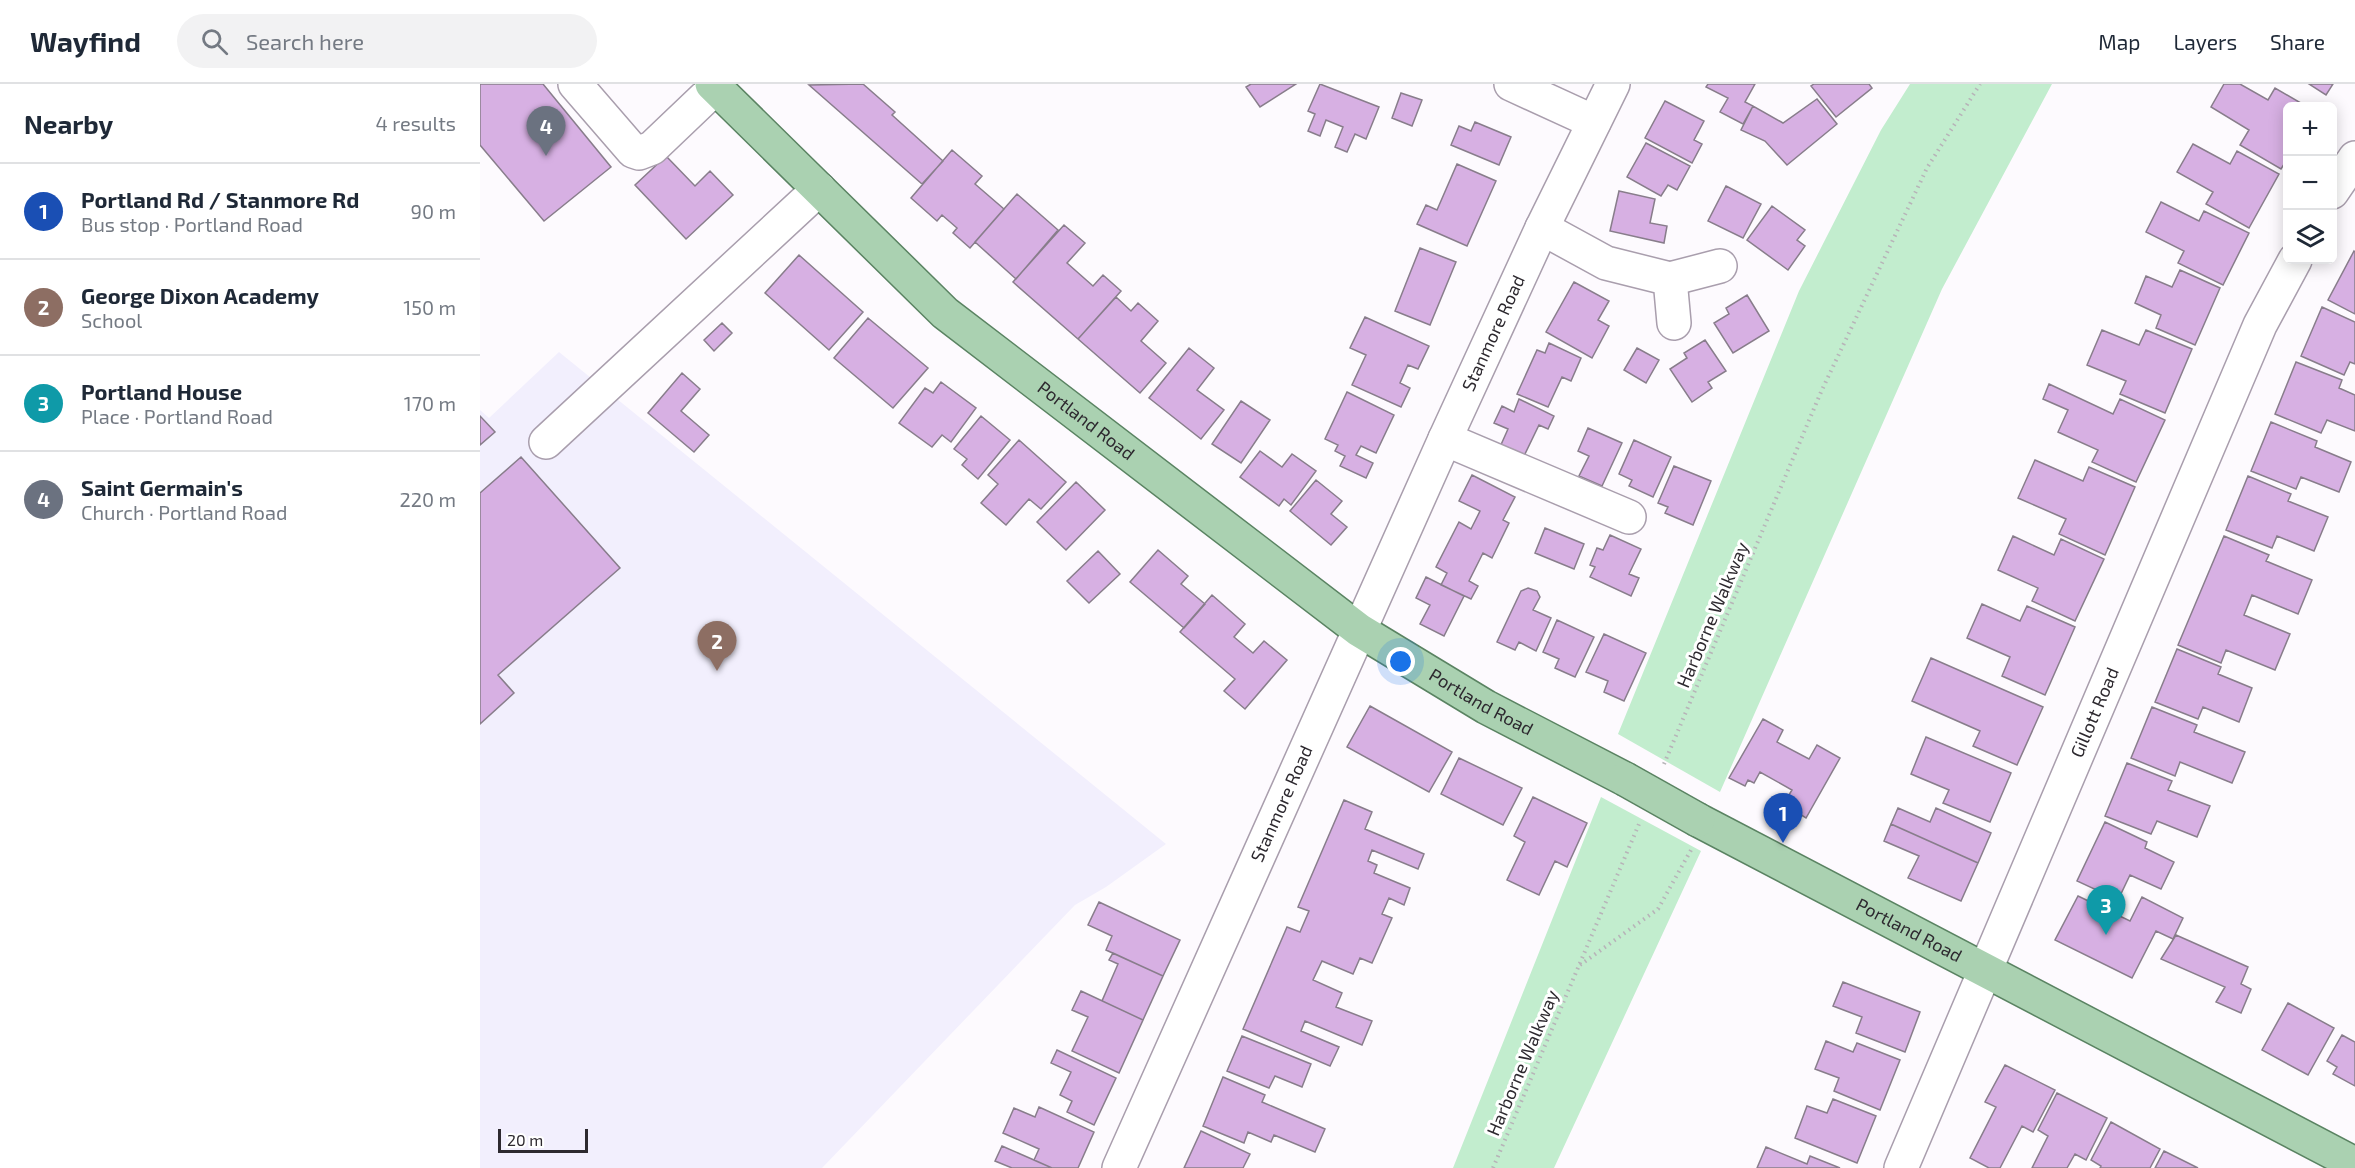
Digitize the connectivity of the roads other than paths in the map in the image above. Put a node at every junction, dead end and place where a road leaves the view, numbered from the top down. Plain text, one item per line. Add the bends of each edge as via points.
1 (574, 84) edge
2 (1511, 84) edge
3 (1613, 84) edge
4 (714, 86) edge
5 (1594, 122) junction
6 (2355, 158) edge
7 (2337, 185) edge
8 (819, 189) junction
9 (1542, 228) junction
10 (2293, 264) edge
11 (1720, 266) dead end
12 (1670, 279) junction
13 (1674, 323) dead end
14 (1445, 439) junction
15 (546, 442) dead end
16 (1629, 517) dead end
17 (1359, 630) junction
18 (1984, 970) junction
19 (2355, 1164) edge
20 (1119, 1168) edge
21 (1901, 1168) edge

1 - 4 street via 639,153 652,148
2 - 5 street
3 - 5 street, Stanmore Road
4 - 8 main road, Portland Road
5 - 9 street, Stanmore Road
6 - 7 street
8 - 15 street
8 - 17 main road, Portland Road via 945,313
9 - 12 street via 1606,264
9 - 14 street, Stanmore Road
10 - 18 street, Gillott Road via 2260,325
11 - 12 street
12 - 13 street
14 - 16 street
14 - 17 street, Stanmore Road
17 - 18 main road, Portland Road, bridge via 1486,706
17 - 20 street, Stanmore Road
18 - 19 main road, Portland Road
18 - 21 street, Gillott Road

